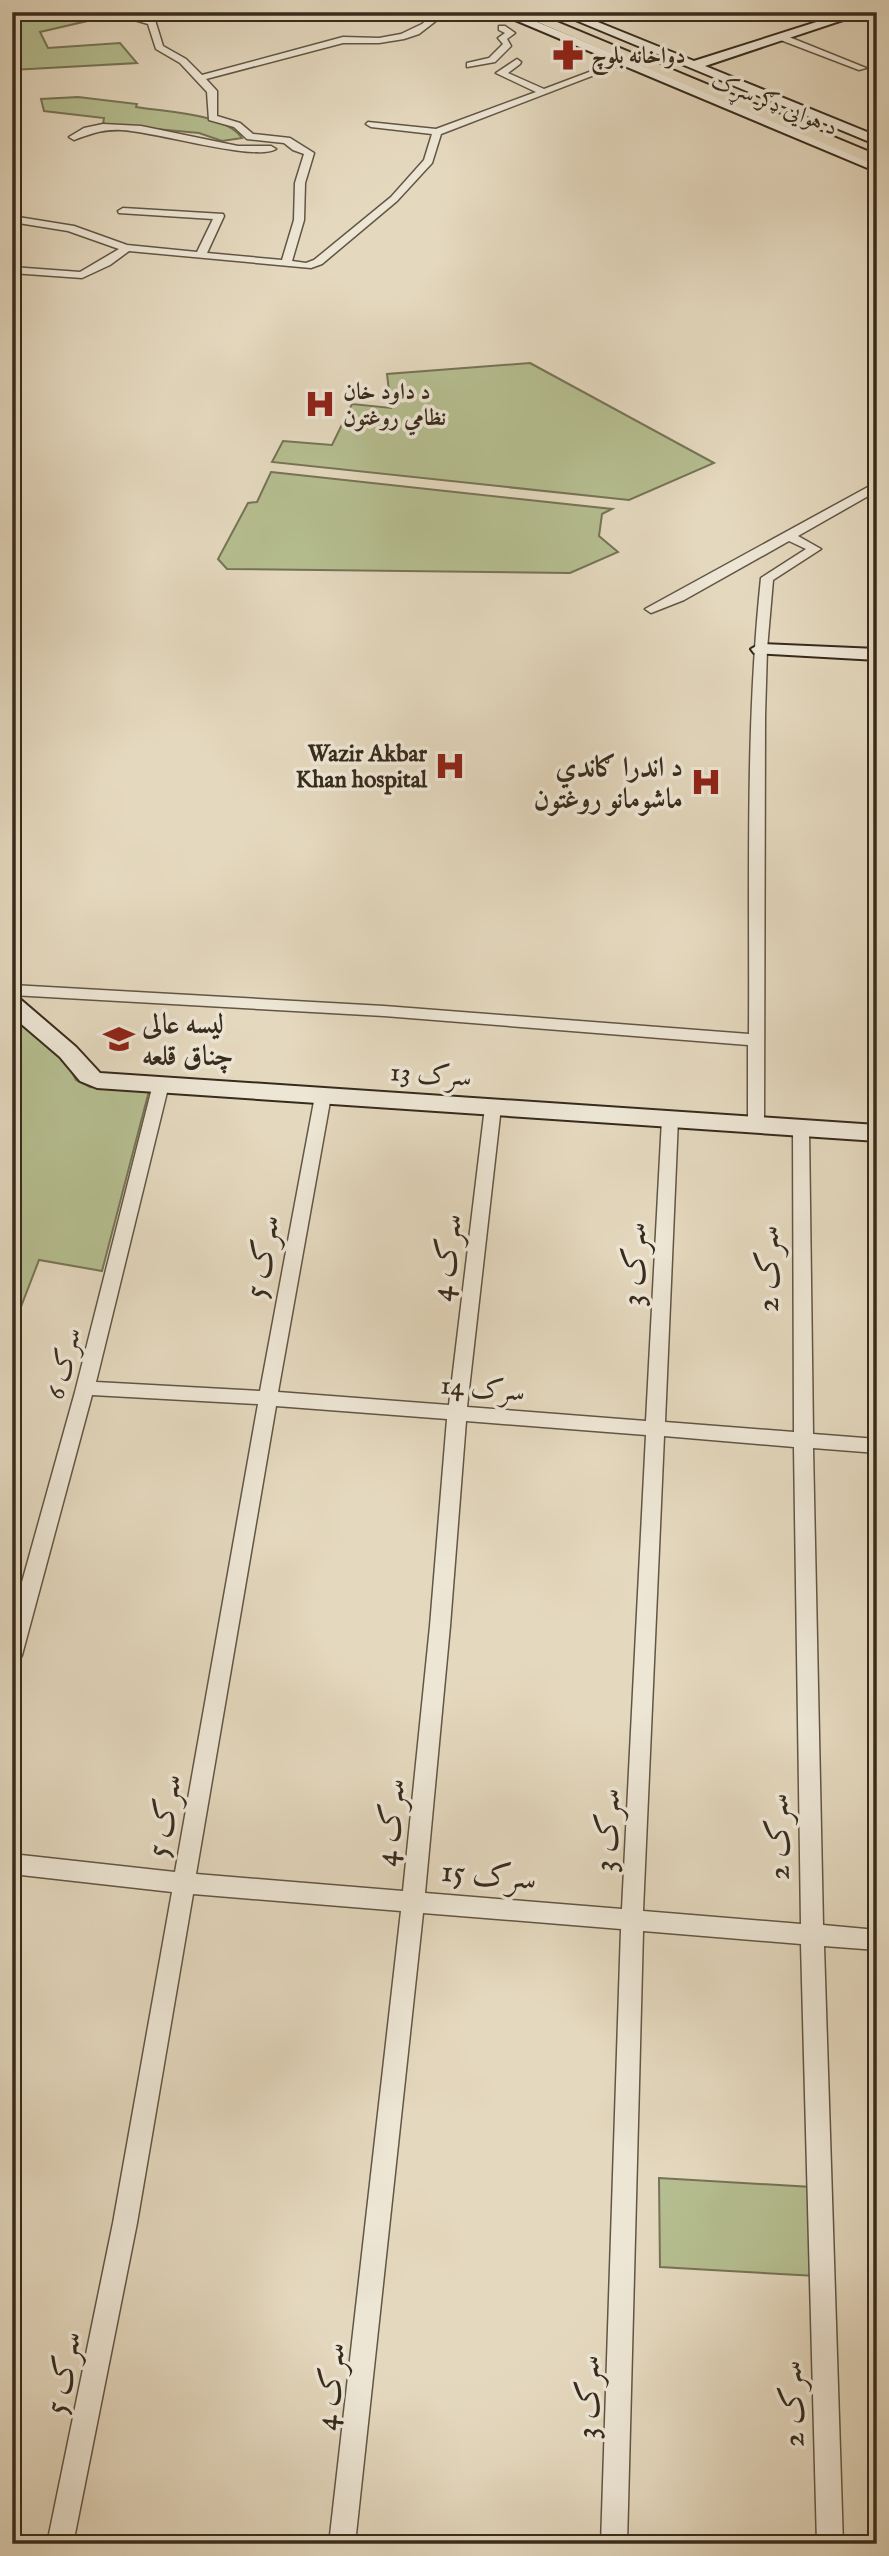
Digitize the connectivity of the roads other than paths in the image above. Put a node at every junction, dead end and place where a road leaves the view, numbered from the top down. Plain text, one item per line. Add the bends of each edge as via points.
1 (112, 12) edge
2 (480, 12) edge
3 (502, 12) edge
4 (521, 12) edge
5 (536, 12) edge
6 (562, 12) edge
7 (815, 12) edge
8 (861, 12) edge
9 (836, 20) junction
10 (502, 28) dead end
11 (781, 37) junction
12 (492, 60) junction
13 (627, 61) junction
14 (517, 62) dead end
15 (470, 65) dead end
16 (692, 66) junction
17 (508, 68) junction
18 (862, 68) dead end
19 (201, 78) junction
20 (544, 92) junction
21 (371, 124) dead end
22 (437, 132) junction
23 (75, 136) dead end
24 (877, 141) edge
25 (296, 148) junction
26 (877, 152) edge
27 (877, 160) edge
28 (877, 168) edge
29 (123, 211) dead end
30 (12, 219) edge
31 (127, 248) junction
32 (201, 255) junction
33 (286, 264) junction
34 (12, 270) edge
35 (877, 486) edge
36 (789, 536) junction
37 (651, 609) dead end
38 (760, 649) junction
39 (877, 655) edge
40 (12, 990) edge
41 (12, 1004) edge
42 (756, 1040) junction
43 (161, 1084) junction
44 (323, 1096) junction
45 (493, 1107) junction
46 (670, 1119) junction
47 (756, 1125) junction
48 (801, 1128) junction
49 (877, 1133) edge
50 (85, 1388) junction
51 (268, 1398) junction
52 (457, 1412) junction
53 (656, 1429) junction
54 (802, 1441) junction
55 (877, 1446) edge
56 (12, 1655) edge
57 (12, 1864) edge
58 (184, 1883) junction
59 (412, 1900) junction
60 (632, 1920) junction
61 (813, 1936) junction
62 (877, 1940) edge
63 (60, 2544) edge
64 (342, 2544) edge
65 (614, 2544) edge
66 (830, 2544) edge

1 - 19 street via 152,22 159,47
2 - 19 street via 427,19 428,25 404,36 343,40
3 - 13 main road, د هوایی ډګر سړک
4 - 13 main road
5 - 26 main road
6 - 16 main road, د هوایی ډګر سړک
7 - 9 street
8 - 9 main road
9 - 11 main road
10 - 12 street via 511,33 502,38 509,44
11 - 16 main road
11 - 18 street
12 - 15 street
12 - 17 street
13 - 20 street
13 - 27 main road
13 - 28 main road, د هوایی ډګر سړک
14 - 17 street
16 - 24 main road, د هوایی ډګر سړک
17 - 20 street via 502,73
19 - 25 street via 198,80 212,91 212,118 237,125 250,137 287,140
20 - 22 street
21 - 22 street
22 - 33 street via 429,161 394,198 318,262
23 - 25 street via 88,128 121,128 238,149
25 - 33 street via 309,153 309,160 300,183 299,220
29 - 32 street via 219,216
30 - 31 street via 70,228
31 - 32 street
31 - 34 street via 82,275
32 - 33 street
35 - 36 street
36 - 37 street
36 - 38 street via 815,549 767,578
38 - 39 main road
38 - 42 street
40 - 42 street via 439,1013
41 - 43 main road, سرک 13 via 68,1052 90,1078
42 - 47 street
43 - 44 main road, سرک 13
43 - 50 street, سرک 6
44 - 45 main road, سرک 13
44 - 51 street, سرک 5
45 - 46 main road, سرک 13
45 - 52 street, سرک 4
46 - 47 main road, سرک 13
46 - 53 street, سرک 3
47 - 48 main road, سرک 13
48 - 49 main road, سرک 13
48 - 54 street, سرک 2
50 - 51 street, سرک 14
50 - 56 street, سرک 6
51 - 52 street, سرک 14
51 - 58 street, سرک 5
52 - 53 street, سرک 14
52 - 59 street, سرک 4
53 - 54 street, سرک 14
53 - 60 street, سرک 3
54 - 55 street, سرک 14
54 - 61 street, سرک 2
57 - 58 street, سرک 15
58 - 59 street, سرک 15
58 - 63 street, سرک 5 via 125,2223
59 - 60 street, سرک 15
59 - 64 street, سرک 4
60 - 61 street, سرک 15
60 - 65 street, سرک 3
61 - 62 street, سرک 15
61 - 66 street, سرک 2

